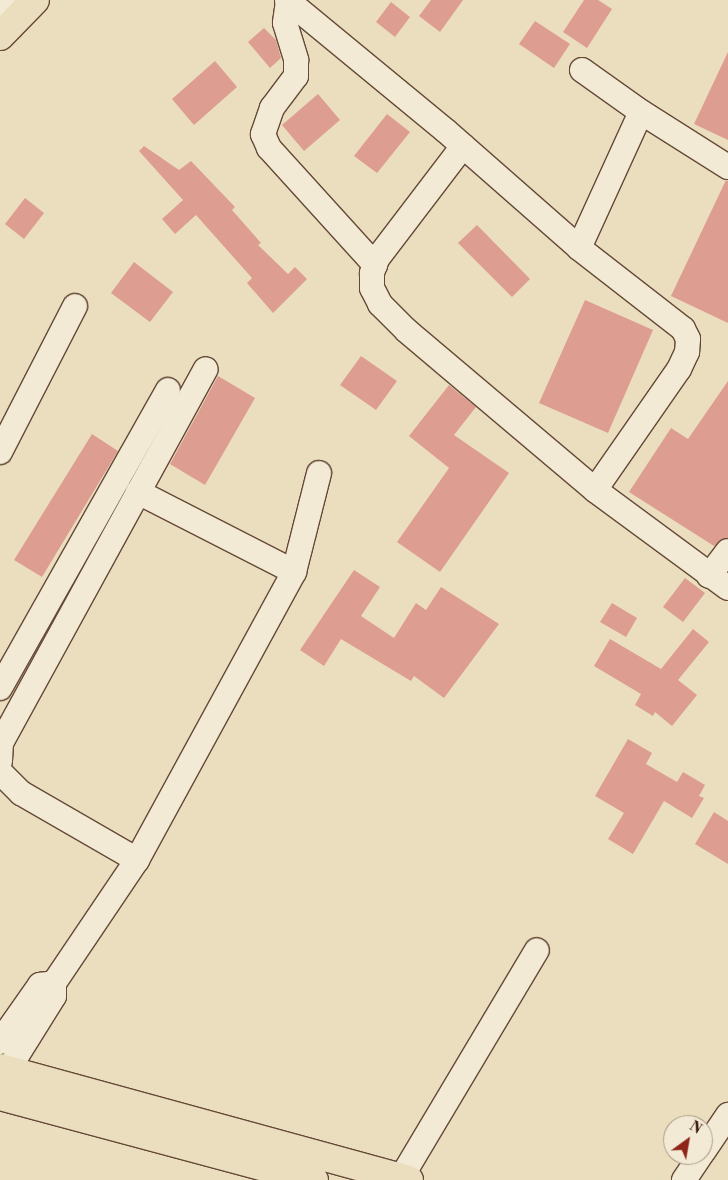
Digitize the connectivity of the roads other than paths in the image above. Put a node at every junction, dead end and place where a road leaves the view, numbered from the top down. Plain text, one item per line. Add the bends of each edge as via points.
1 (288, 0) edge
2 (18, 6) edge
3 (0, 36) edge
4 (582, 70) dead end
5 (641, 112) junction
6 (464, 146) junction
7 (728, 167) edge
8 (579, 248) junction
9 (375, 265) junction
10 (75, 306) dead end
11 (206, 369) dead end
12 (168, 390) dead end
13 (0, 452) edge
14 (319, 474) dead end
15 (595, 490) junction
16 (138, 492) junction
17 (728, 551) edge
18 (294, 572) junction
19 (718, 582) edge
20 (0, 688) edge
21 (0, 761) edge
22 (0, 772) edge
23 (137, 860) junction
24 (538, 950) dead end
25 (54, 983) junction
26 (0, 1042) edge
27 (4, 1069) edge
28 (0, 1096) edge
29 (728, 1115) edge
30 (713, 1138) edge
31 (694, 1165) edge
32 (405, 1179) edge
33 (314, 1180) edge
34 (684, 1180) edge

1 - 6 street
1 - 9 street via 285,23 296,60 296,76 272,108 263,134 269,148
2 - 3 main road
4 - 5 street
5 - 7 street
5 - 8 street
6 - 8 street
6 - 9 street
8 - 15 street via 683,329 688,339 687,352 679,369
9 - 15 street via 372,288 380,304
10 - 13 street
11 - 16 street
12 - 20 street
14 - 18 street
15 - 19 street
16 - 18 street
16 - 21 street via 1,743
17 - 19 street
18 - 23 street
22 - 23 street via 22,793
23 - 25 street
24 - 32 street
25 - 26 street via 40,985
25 - 27 street via 54,996
27 - 32 main road
28 - 33 main road
29 - 30 street
31 - 34 street

